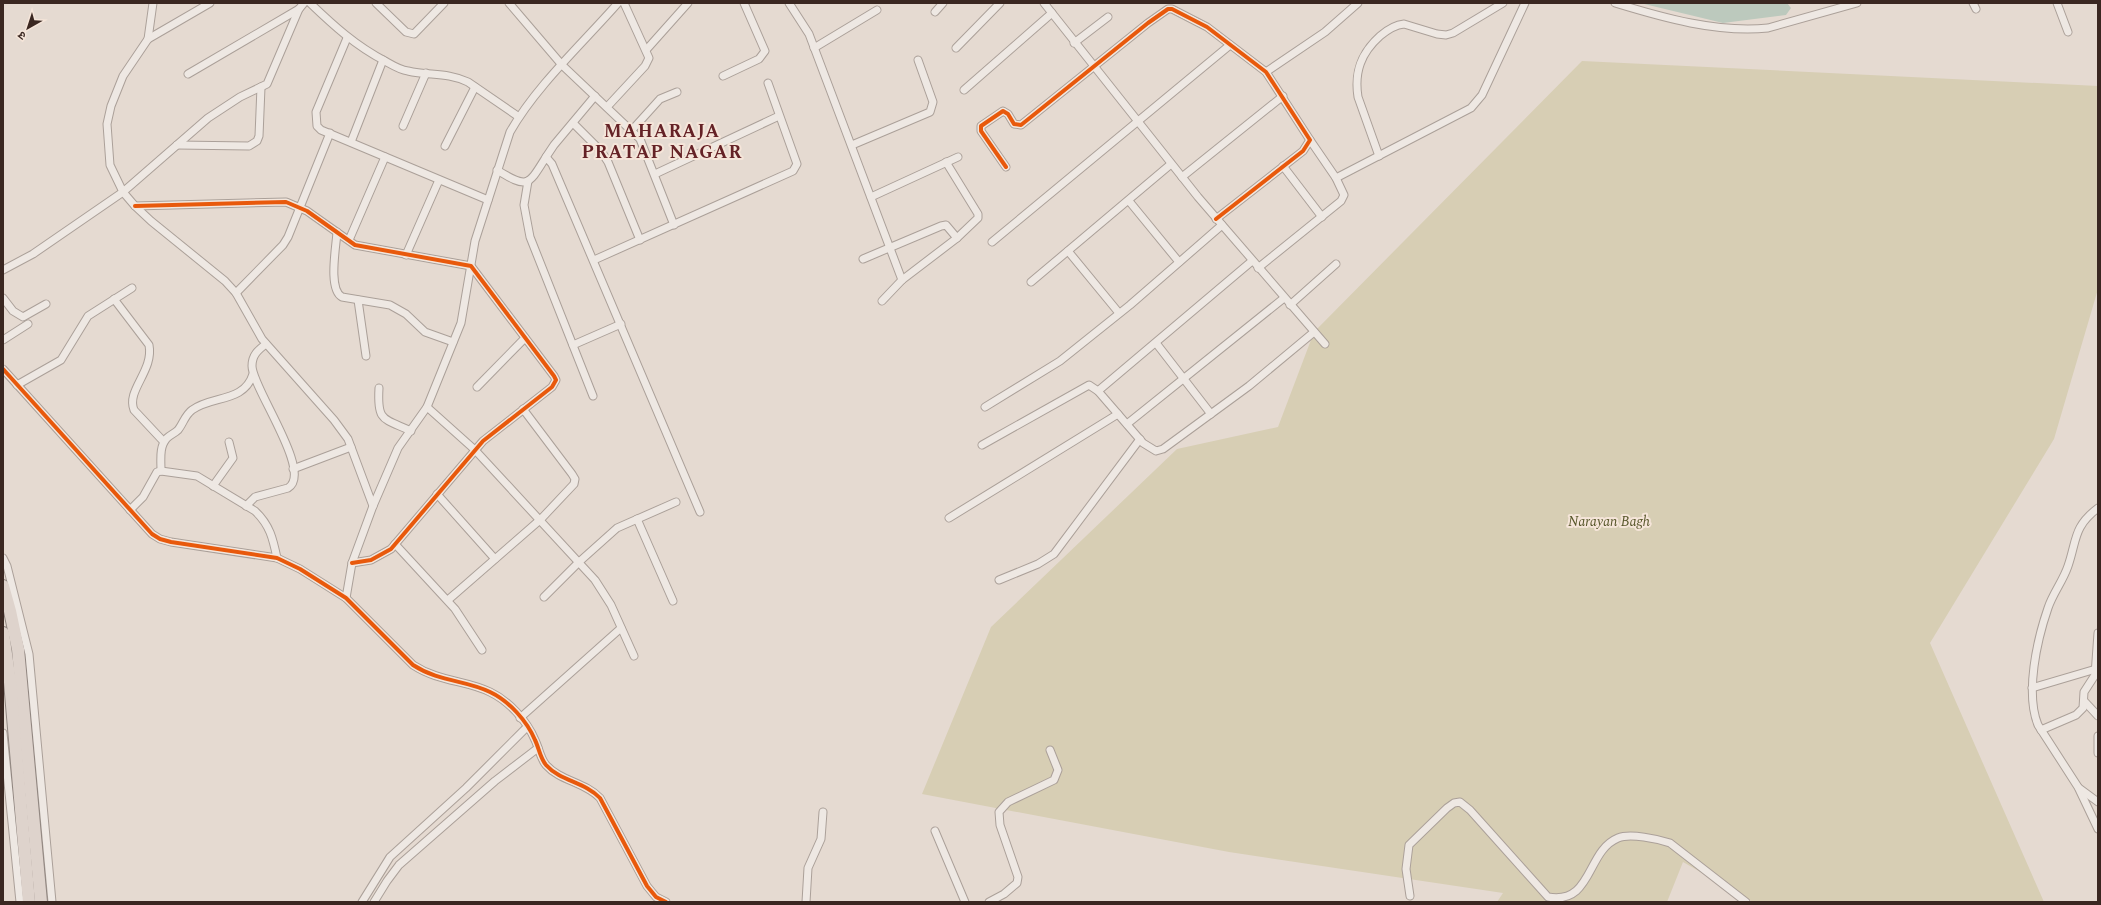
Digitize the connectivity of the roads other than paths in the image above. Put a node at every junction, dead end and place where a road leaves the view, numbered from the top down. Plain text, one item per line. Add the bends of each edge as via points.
1 (153, 3) edge
2 (210, 3) edge
3 (310, 3) edge
4 (444, 3) edge
5 (509, 3) edge
6 (618, 3) edge
7 (624, 3) edge
8 (688, 3) edge
9 (744, 3) edge
10 (789, 3) edge
11 (943, 3) edge
12 (1000, 3) edge
13 (1044, 3) edge
14 (1358, 3) edge
15 (1503, 3) edge
16 (1525, 3) edge
17 (1615, 3) edge
18 (1857, 3) edge
19 (2057, 3) edge
20 (378, 4) edge
21 (301, 6) edge
22 (877, 10) dead end
23 (935, 12) dead end
24 (1052, 13) junction
25 (1108, 17) dead end
26 (2068, 32) dead end
27 (347, 38) junction
28 (148, 39) junction
29 (1074, 43) junction
30 (1230, 45) junction
31 (814, 48) junction
32 (956, 48) dead end
33 (647, 49) junction
34 (383, 60) junction
35 (918, 60) dead end
36 (562, 65) junction
37 (1093, 67) junction
38 (1266, 72) junction
39 (426, 73) junction
40 (188, 74) dead end
41 (723, 76) dead end
42 (768, 83) dead end
43 (261, 87) junction
44 (475, 87) junction
45 (964, 90) dead end
46 (677, 92) dead end
47 (595, 96) junction
48 (1283, 96) junction
49 (607, 107) junction
50 (780, 116) junction
51 (519, 117) junction
52 (1136, 120) junction
53 (573, 123) junction
54 (403, 126) dead end
55 (632, 130) junction
56 (330, 133) junction
57 (1310, 140) junction
58 (351, 142) junction
59 (177, 145) junction
60 (852, 145) junction
61 (445, 146) dead end
62 (1379, 156) junction
63 (385, 157) junction
64 (546, 157) junction
65 (958, 157) dead end
66 (946, 162) junction
67 (1171, 164) junction
68 (1283, 166) junction
69 (1006, 167) dead end
70 (497, 170) junction
71 (655, 174) junction
72 (1182, 177) junction
73 (1336, 178) junction
74 (439, 180) junction
75 (528, 182) junction
76 (123, 192) junction
77 (871, 197) junction
78 (488, 200) junction
79 (1129, 200) junction
80 (135, 206) junction
81 (300, 206) junction
82 (1322, 216) junction
83 (1216, 219) junction
84 (674, 225) junction
85 (1222, 225) junction
86 (337, 232) junction
87 (957, 238) junction
88 (349, 240) junction
89 (640, 240) junction
90 (992, 242) dead end
91 (891, 248) junction
92 (1068, 251) junction
93 (406, 255) junction
94 (864, 259) dead end
95 (594, 260) junction
96 (1252, 261) junction
97 (1179, 262) junction
98 (1336, 264) dead end
99 (471, 266) junction
100 (1258, 268) junction
101 (3, 270) edge
102 (902, 280) junction
103 (1030, 282) dead end
104 (132, 288) dead end
105 (236, 293) junction
106 (3, 298) edge
107 (1284, 298) junction
108 (114, 299) junction
109 (358, 300) junction
110 (882, 301) dead end
111 (46, 304) dead end
112 (1290, 305) junction
113 (1120, 313) junction
114 (28, 324) dead end
115 (621, 324) junction
116 (1314, 332) junction
117 (525, 338) junction
118 (3, 340) edge
119 (453, 342) junction
120 (1156, 343) junction
121 (266, 344) junction
122 (1325, 344) dead end
123 (573, 345) junction
124 (366, 356) dead end
125 (3, 369) edge
126 (253, 374) junction
127 (1184, 378) junction
128 (17, 384) junction
129 (477, 387) dead end
130 (379, 388) dead end
131 (1098, 391) junction
132 (593, 396) dead end
133 (427, 407) junction
134 (985, 407) dead end
135 (523, 409) junction
136 (1118, 414) junction
137 (1211, 414) junction
138 (1127, 424) junction
139 (411, 431) junction
140 (1140, 439) junction
141 (164, 442) junction
142 (229, 442) dead end
143 (982, 445) dead end
144 (351, 447) junction
145 (475, 450) junction
146 (293, 469) junction
147 (161, 470) junction
148 (213, 486) junction
149 (437, 494) junction
150 (676, 502) dead end
151 (246, 506) junction
152 (373, 506) junction
153 (2098, 508) edge
154 (130, 510) junction
155 (700, 512) dead end
156 (949, 518) dead end
157 (541, 519) junction
158 (637, 519) junction
159 (395, 544) junction
160 (3, 558) edge
161 (277, 558) junction
162 (495, 559) junction
163 (579, 562) junction
164 (352, 563) junction
165 (999, 580) dead end
166 (3, 586) edge
167 (544, 597) dead end
168 (346, 598) junction
169 (448, 600) junction
170 (673, 601) dead end
171 (621, 628) junction
172 (3, 633) edge
173 (2098, 633) edge
174 (482, 650) dead end
175 (634, 656) dead end
176 (2096, 669) junction
177 (2032, 688) junction
178 (2085, 702) junction
179 (2098, 716) edge
180 (520, 718) junction
181 (527, 727) junction
182 (2041, 730) junction
183 (3, 733) edge
184 (2098, 736) edge
185 (538, 748) junction
186 (1050, 750) dead end
187 (2098, 753) edge
188 (2078, 787) junction
189 (466, 788) junction
190 (474, 799) junction
191 (2098, 802) edge
192 (823, 812) dead end
193 (427, 825) junction
194 (2098, 828) edge
195 (935, 832) dead end
196 (434, 834) junction
197 (385, 862) junction
198 (394, 870) junction
199 (1410, 896) dead end
200 (20, 902) edge
201 (29, 902) edge
202 (41, 902) edge
203 (52, 902) edge
204 (362, 902) edge
205 (374, 902) edge
206 (663, 902) edge
207 (806, 902) edge
208 (965, 902) edge
209 (989, 902) edge
210 (1746, 902) edge

1 - 28 street
2 - 28 street
3 - 27 street
4 - 20 street via 414,34 406,32
5 - 36 street
6 - 36 street
7 - 33 street
8 - 33 street
9 - 41 street via 765,51 759,58
10 - 31 street via 809,34
11 - 23 street
12 - 32 street
13 - 24 street
14 - 38 street via 1326,32
15 - 62 street via 1446,35 1397,24 1369,47 1360,61 1357,87 1358,97
16 - 62 street via 1478,101 1456,117
17 - 18 street via 1658,16 1735,29 1768,28
19 - 26 street
21 - 40 street
21 - 43 street via 270,79
22 - 31 street
24 - 29 street
24 - 45 street
25 - 29 street
27 - 34 street
27 - 56 street via 316,112 317,126
28 - 76 street via 123,76 107,124 110,165
29 - 37 street
30 - 37 street via 1207,27 1172,8 1158,15
30 - 38 street
30 - 52 street
31 - 60 street
33 - 49 street via 649,58 645,66
34 - 39 street via 407,71
34 - 58 street
35 - 60 street via 933,102 930,112
36 - 47 street
36 - 51 street
37 - 52 street
37 - 69 street via 1021,125 1014,124 1008,114 1002,111 982,126 981,131
38 - 48 street
39 - 44 street via 447,74
39 - 54 street
42 - 50 street
43 - 59 street via 208,118
43 - 59 street via 259,136 253,145
44 - 51 street
44 - 61 street
46 - 55 street via 660,99
47 - 49 street
47 - 53 street
48 - 57 street
48 - 72 street
49 - 55 street
50 - 71 street
50 - 84 street via 797,164 793,172
51 - 70 street via 510,132
52 - 67 street
52 - 90 street
53 - 64 street
53 - 89 street via 601,151 608,162
55 - 71 street via 642,144
56 - 58 street
56 - 81 street
57 - 68 street via 1306,148
57 - 73 street
58 - 63 street
59 - 76 street
60 - 77 street
62 - 73 street
63 - 74 street
63 - 88 street
64 - 75 street
64 - 95 street via 557,172
65 - 66 street
66 - 77 street
66 - 87 street via 978,214 976,222
67 - 72 street
67 - 79 street
68 - 82 street
68 - 83 street
70 - 75 street via 515,181
70 - 78 street
71 - 84 street
72 - 83 street
73 - 82 street via 1344,195 1341,201
74 - 78 street
74 - 93 street
75 - 123 street via 524,204 530,237
76 - 80 street
76 - 101 street via 29,257
77 - 91 street
78 - 99 street via 475,241
79 - 92 street
79 - 97 street
80 - 81 street via 286,202
80 - 105 street
81 - 86 street
81 - 105 street via 283,245
82 - 100 street
83 - 85 street
84 - 89 street
85 - 96 street
85 - 97 street
86 - 88 street
86 - 109 street via 335,290 342,297
87 - 91 street via 946,225
87 - 102 street
88 - 93 street via 364,248
89 - 95 street
91 - 94 street
91 - 102 street
92 - 103 street
92 - 113 street
93 - 99 street
95 - 115 street
96 - 100 street
96 - 120 street
97 - 113 street
98 - 112 street
99 - 117 street
99 - 119 street via 461,323
100 - 107 street
102 - 110 street
104 - 108 street
105 - 121 street via 254,328
106 - 111 street via 13,311 23,317
107 - 112 street
107 - 127 street
108 - 128 street via 88,316 61,360
108 - 141 street via 149,345 149,363 132,397 132,404 134,410
109 - 119 street via 390,305 406,314 425,332
109 - 124 street
112 - 116 street
113 - 134 street via 1060,361
114 - 118 street
115 - 123 street
115 - 155 street
116 - 122 street
116 - 137 street
117 - 129 street
117 - 135 street via 556,380 552,387
119 - 133 street
120 - 127 street
120 - 131 street
121 - 126 street via 254,355
121 - 144 street via 341,429
123 - 132 street
125 - 128 street
126 - 141 street via 248,386 238,394 192,410 177,431
126 - 146 street via 284,437
127 - 137 street
127 - 138 street
128 - 154 street
130 - 139 street via 378,406 381,415 386,420
131 - 136 street
131 - 143 street via 1089,385 1084,386
133 - 139 street
133 - 145 street
135 - 145 street via 494,431
135 - 157 street via 575,479 570,489
136 - 138 street
136 - 156 street
137 - 140 street via 1163,449 1156,451 1149,448
138 - 140 street
139 - 152 street via 398,448
140 - 165 street via 1054,554 1038,564
141 - 147 street via 161,450
142 - 148 street via 233,458
144 - 146 street
144 - 152 street
145 - 149 street
145 - 157 street
146 - 151 street via 295,479 291,487 255,497
147 - 148 street via 197,476
147 - 154 street via 157,472 143,497
148 - 151 street
149 - 159 street
149 - 162 street
150 - 158 street
151 - 161 street via 263,518 271,530
152 - 164 street
153 - 177 street via 2083,522 2076,534 2068,567 2048,608 2037,650
154 - 161 street via 160,539
157 - 162 street
157 - 163 street
158 - 163 street via 617,528
158 - 170 street
159 - 164 street via 383,555
159 - 169 street
160 - 203 street via 29,654
161 - 168 street via 300,568
162 - 169 street
163 - 167 street
163 - 171 street via 604,593
164 - 168 street
166 - 202 highway via 18,649
168 - 180 street via 413,665 434,676 489,691 503,700
169 - 174 street
171 - 175 street
171 - 180 street
172 - 201 highway via 10,682
173 - 176 street
176 - 177 street
176 - 178 street via 2084,692
177 - 182 street via 2034,714
178 - 179 street
178 - 182 street via 2081,712
180 - 181 street
181 - 185 street
181 - 189 street
182 - 188 street
183 - 200 street
184 - 187 street
185 - 190 street
185 - 206 street via 550,768 588,787 600,798 647,886
186 - 209 street via 1058,770 1057,777 1008,802 1000,812 1000,825 1018,878 1017,883 1004,894
188 - 191 street
188 - 194 street
189 - 190 street
189 - 193 street
190 - 196 street
192 - 207 street via 821,839 808,868
193 - 196 street
193 - 197 street
195 - 208 street
196 - 198 street
197 - 198 street
197 - 204 street
198 - 205 street
199 - 210 street via 1406,869 1409,844 1446,808 1460,802 1548,897 1567,900 1575,897 1603,851 1618,838 1627,836 1670,843

